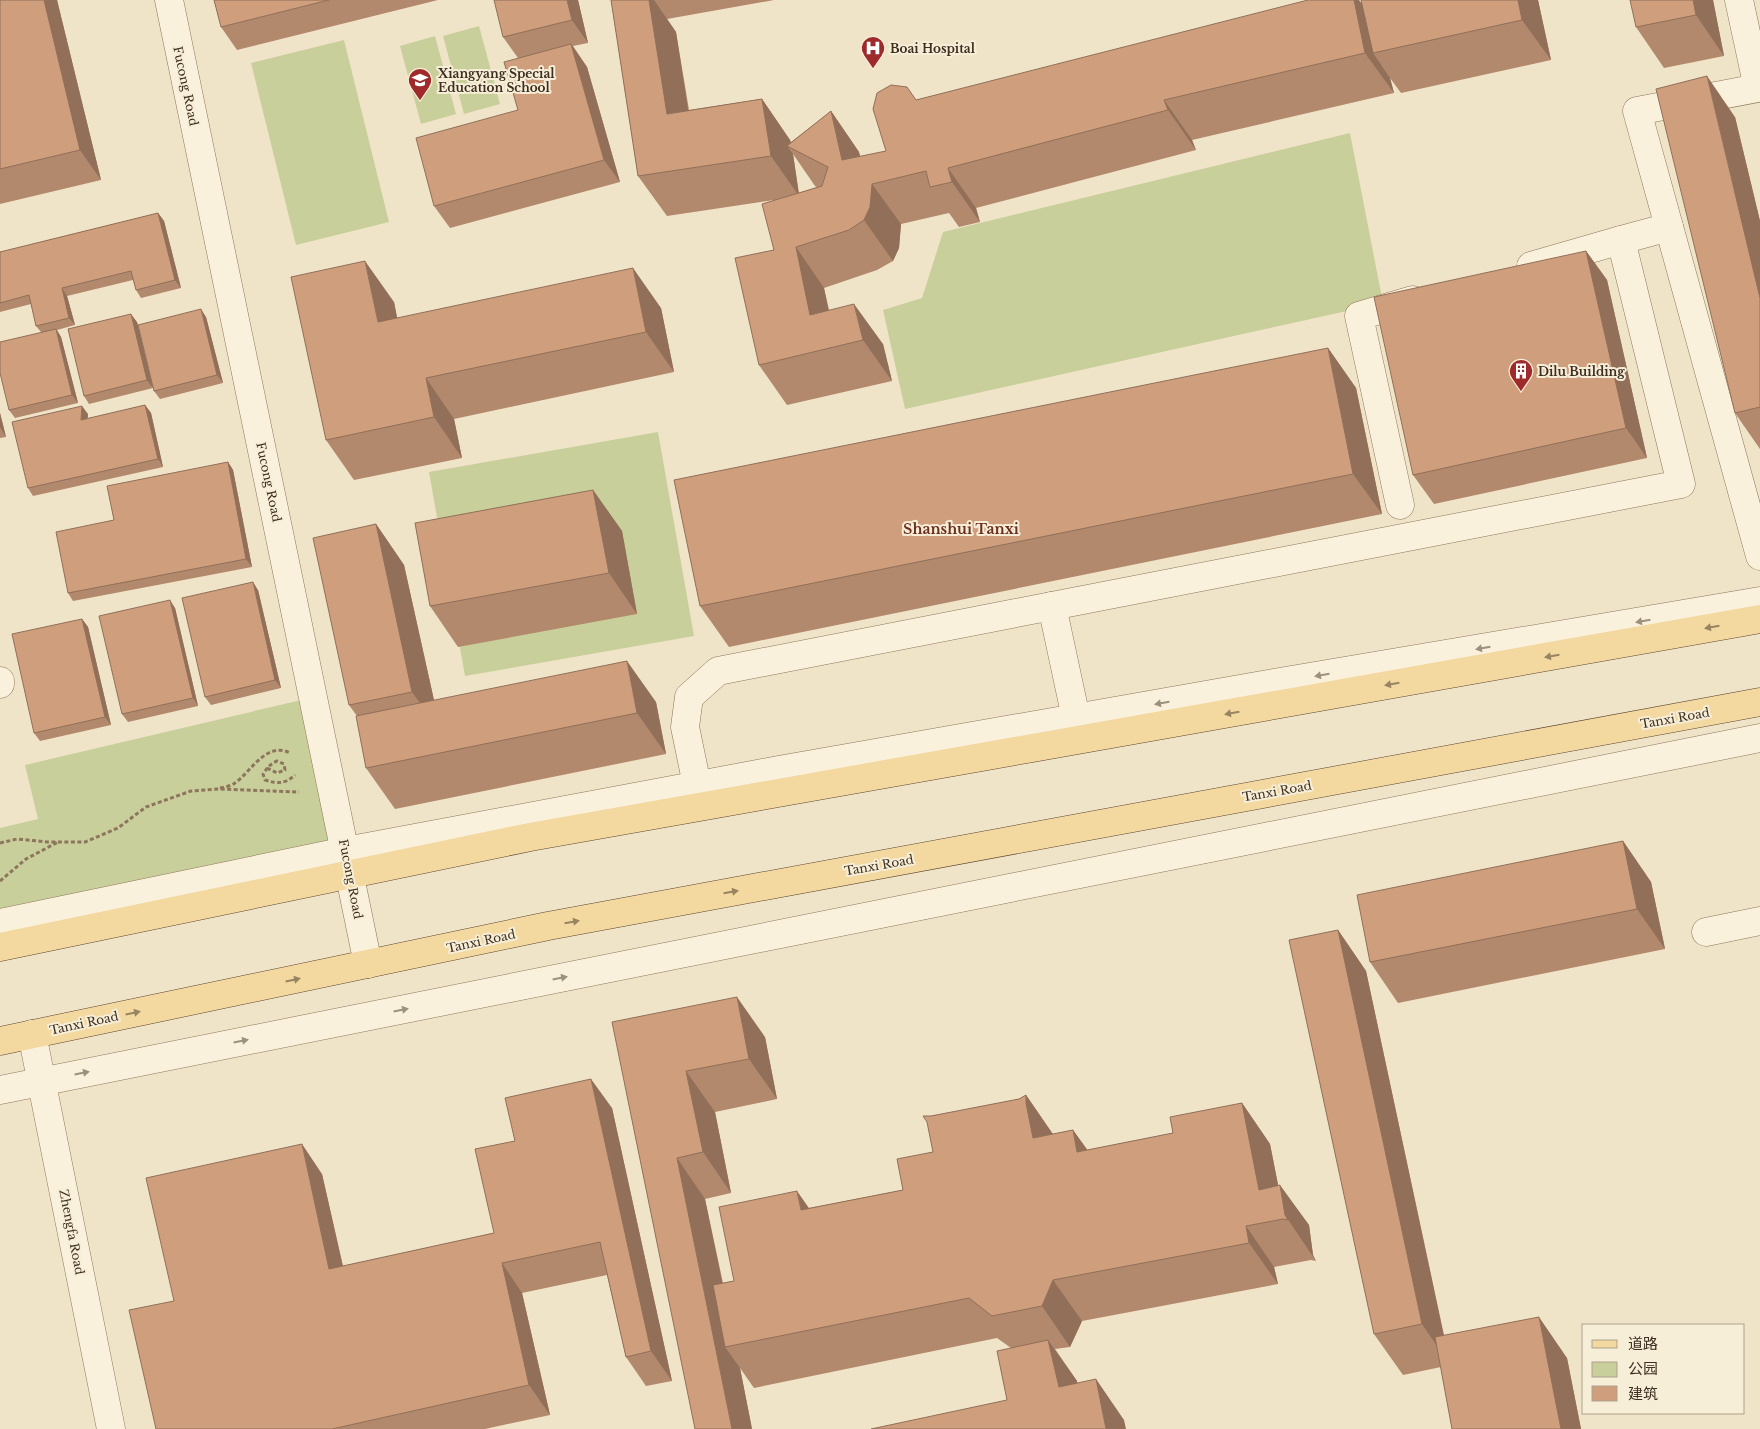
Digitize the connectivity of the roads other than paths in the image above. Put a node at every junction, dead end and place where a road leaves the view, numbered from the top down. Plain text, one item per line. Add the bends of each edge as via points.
1 (168, 0) edge
2 (1740, 1) edge
3 (1759, 92) edge
4 (1669, 227) junction
5 (1620, 240) junction
6 (1509, 272) edge
7 (1435, 294) edge
8 (1400, 505) dead end
9 (1760, 556) edge
10 (1760, 601) edge
11 (1052, 606) junction
12 (1760, 619) edge
13 (1760, 702) edge
14 (1076, 718) junction
15 (1760, 738) edge
16 (697, 785) junction
17 (348, 863) junction
18 (1760, 921) edge
19 (0, 923) edge
20 (1706, 932) dead end
21 (0, 947) edge
22 (368, 964) junction
23 (32, 1034) junction
24 (0, 1041) edge
25 (42, 1081) junction
26 (0, 1090) edge
27 (111, 1429) edge

1 - 17 street, Fucong Road
2 - 3 street
3 - 4 street via 1637,111
4 - 5 street
4 - 9 street
5 - 6 street
5 - 11 street via 1681,484
7 - 8 street via 1359,316
10 -> 14 street
11 - 14 street
11 - 16 street via 718,671 689,697 685,727
12 -> 17 main road via 530,837
22 -> 13 main road, Tanxi Road via 548,926
14 - 16 street
25 -> 15 street
16 - 17 street
17 - 19 street
17 - 21 main road
17 - 22 street, Fucong Road
18 - 20 street
23 -> 22 main road, Tanxi Road
23 - 24 main road, Tanxi Road
23 - 25 street, Zhengfa Road
25 - 26 street
25 - 27 street, Zhengfa Road

